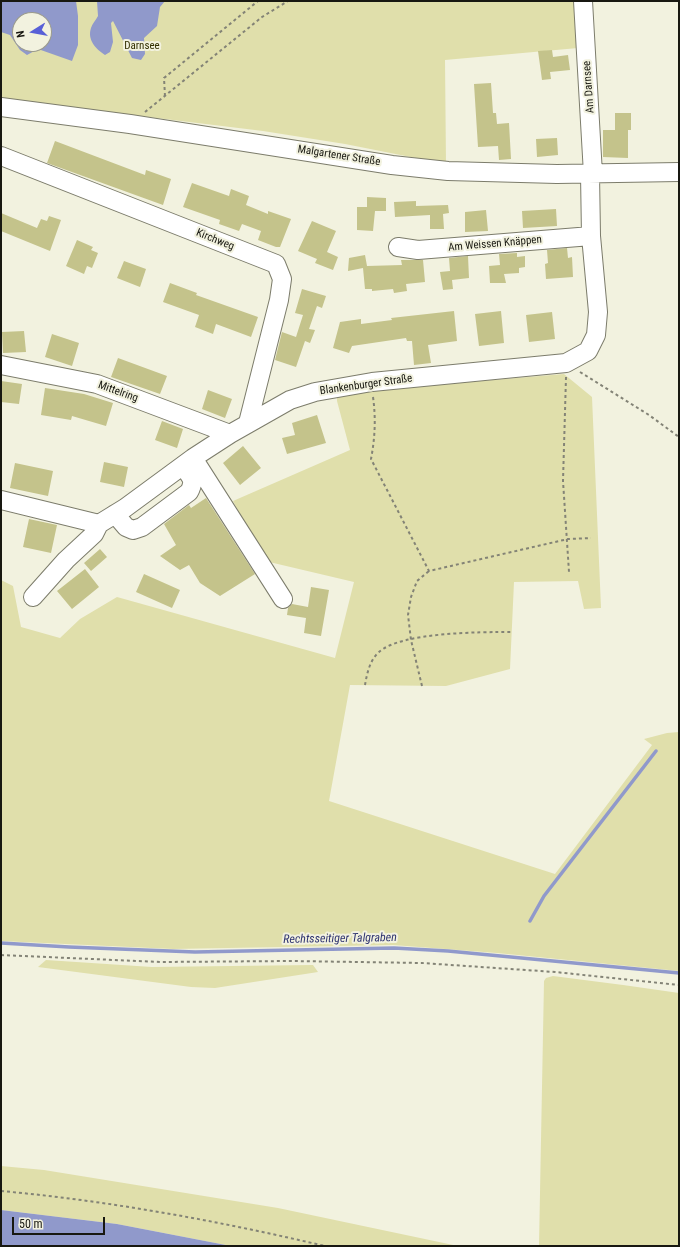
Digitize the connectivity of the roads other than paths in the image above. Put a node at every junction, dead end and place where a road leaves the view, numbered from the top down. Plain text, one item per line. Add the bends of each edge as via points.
1 (584, 1) edge
2 (1, 107) edge
3 (1, 156) edge
4 (679, 172) edge
5 (592, 174) junction
6 (591, 236) junction
7 (398, 247) dead end
8 (1, 365) edge
9 (248, 423) junction
10 (230, 434) junction
11 (188, 462) junction
12 (1, 500) edge
13 (115, 514) junction
14 (99, 524) junction
15 (33, 597) dead end
16 (283, 599) dead end

1 - 5 street, Am Darnsee
2 - 5 street, Malgartener Straße via 130,124 392,165 448,171
3 - 9 street, Kirchweg via 276,264 282,279 279,300
4 - 5 street, Malgartener Straße
5 - 6 street, Blankenburger Straße
6 - 7 street, Am Weissen Knäppen via 418,250
6 - 9 street, Blankenburger Straße via 598,312 596,335 588,351 566,363 372,382 290,400
8 - 10 street, Mittelring via 97,384
9 - 10 street, Blankenburger Straße
10 - 11 street, Blankenburger Straße
11 - 13 street, Blankenburger Straße
11 - 13 street via 193,484 188,492 142,527 133,530 126,527
11 - 16 street
12 - 14 street
13 - 14 street, Blankenburger Straße
14 - 15 street via 94,534 66,560

